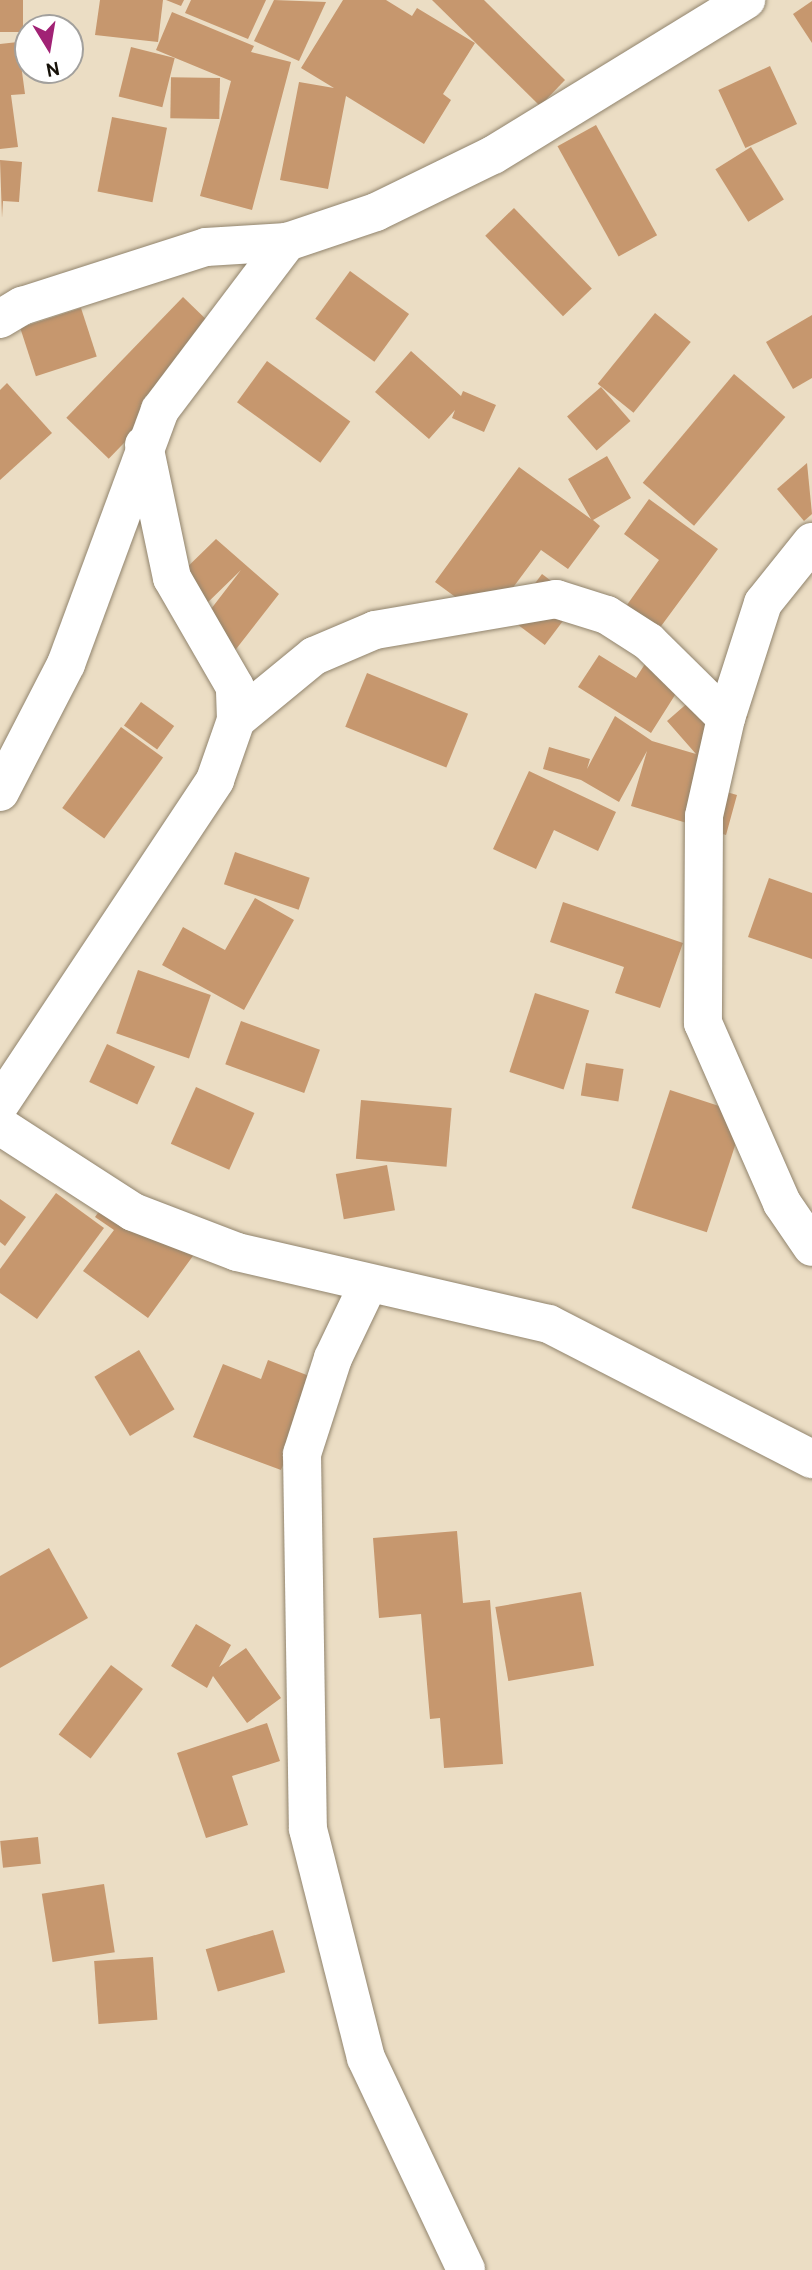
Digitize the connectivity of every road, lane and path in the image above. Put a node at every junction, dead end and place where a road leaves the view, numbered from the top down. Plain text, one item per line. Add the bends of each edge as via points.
1 (747, 0) edge
2 (287, 242) junction
3 (0, 320) edge
4 (144, 445) junction
5 (812, 542) edge
6 (726, 718) junction
7 (236, 720) junction
8 (0, 792) edge
9 (0, 1104) edge
10 (0, 1126) edge
11 (812, 1247) edge
12 (367, 1287) junction
13 (812, 1459) edge
14 (466, 2270) edge

1 - 2 street via 493,155 376,212
2 - 3 street via 206,247 22,306
2 - 4 street via 209,338
4 - 7 street via 172,578 236,687
4 - 8 street via 66,664
5 - 6 street via 763,603
6 - 7 street via 649,642 607,615 556,599 375,630 314,656
6 - 11 street via 704,816 703,1023 782,1203
7 - 9 street via 215,780
10 - 12 street via 133,1212 237,1252
12 - 13 street via 452,1298 549,1324
12 - 14 street via 324,1380 302,1454 307,1829 366,2058

